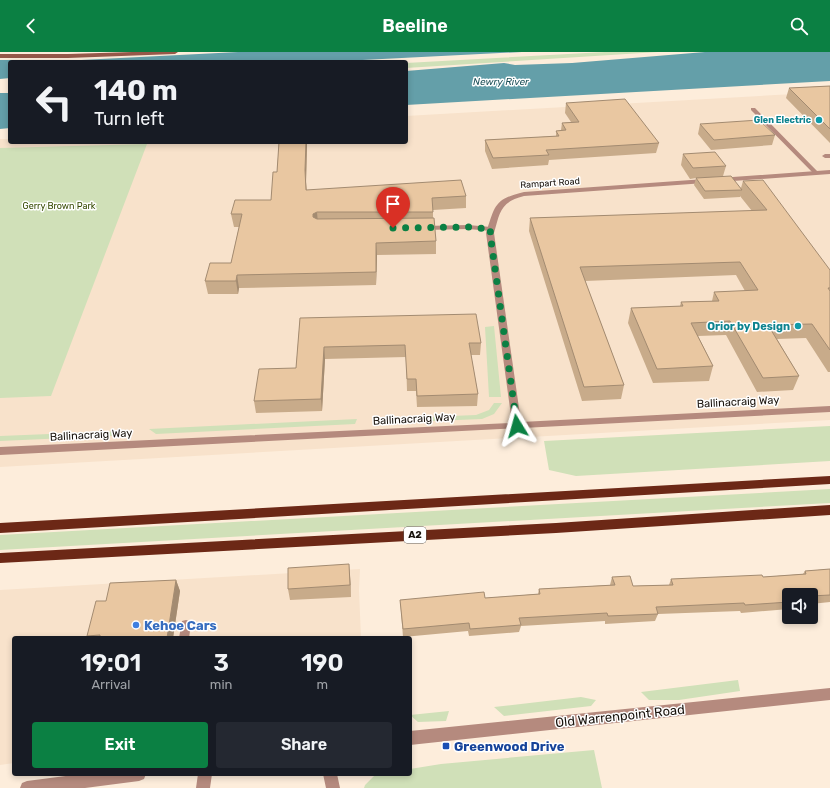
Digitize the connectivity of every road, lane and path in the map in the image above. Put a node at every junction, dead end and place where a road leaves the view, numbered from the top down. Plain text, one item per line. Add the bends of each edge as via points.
1 (175, 52) edge
2 (0, 56) edge
3 (753, 109) dead end
4 (830, 172) edge
5 (816, 173) junction
6 (421, 228) edge
7 (491, 229) junction
8 (830, 409) edge
9 (517, 426) junction
10 (0, 451) edge
11 (830, 480) edge
12 (830, 510) edge
13 (0, 528) edge
14 (0, 558) edge
15 (186, 624) dead end
16 (184, 636) edge
17 (830, 694) edge
18 (412, 738) edge
19 (123, 776) edge
20 (205, 776) edge
21 (330, 776) edge
22 (27, 788) edge
23 (203, 788) edge
24 (333, 788) edge

1 - 2 main road
3 - 5 lane
4 - 5 street, Rampart Road
5 - 7 street, Rampart Road via 510,196 502,201
6 - 7 lane
7 - 9 street, Rampart Road
8 - 9 street, Ballinacraig Way
9 - 10 street, Ballinacraig Way
11 - 13 highway
12 - 14 highway, A2 via 556,528
15 - 16 lane
17 - 18 street, Old Warrenpoint Road
19 - 22 street
20 - 23 street
21 - 24 street

